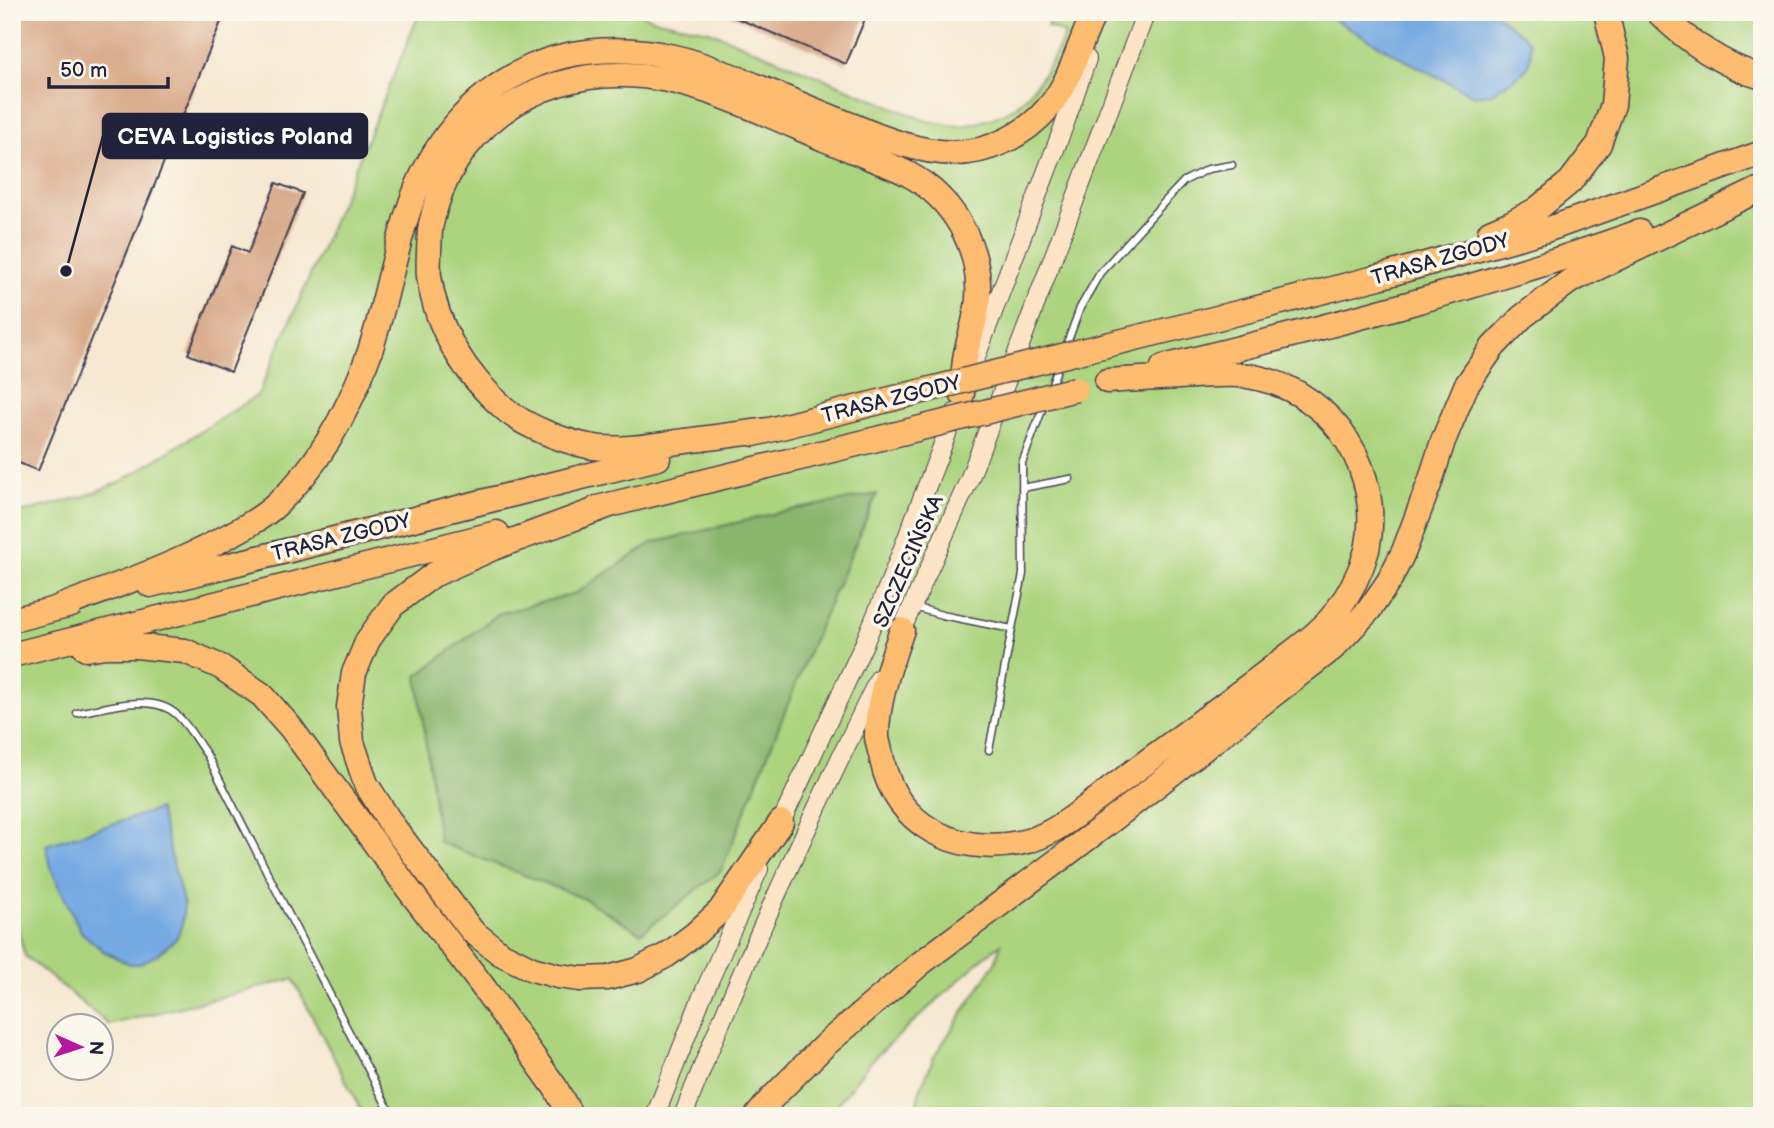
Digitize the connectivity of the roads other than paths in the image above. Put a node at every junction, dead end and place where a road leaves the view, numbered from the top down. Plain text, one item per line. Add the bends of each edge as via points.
1 (1095, 12) edge
2 (1103, 12) edge
3 (1146, 12) edge
4 (1606, 12) edge
5 (1658, 12) edge
6 (1762, 77) edge
7 (1762, 153) edge
8 (1232, 165) dead end
9 (1760, 189) edge
10 (1379, 277) junction
11 (1107, 381) junction
12 (962, 394) junction
13 (769, 430) junction
14 (1070, 479) dead end
15 (1022, 488) junction
16 (610, 505) junction
17 (912, 606) junction
18 (57, 608) junction
19 (12, 620) edge
20 (1012, 629) junction
21 (902, 630) junction
22 (12, 656) edge
23 (77, 713) dead end
24 (989, 750) dead end
25 (781, 822) junction
26 (393, 1116) edge
27 (571, 1116) edge
28 (655, 1116) edge
29 (683, 1116) edge
30 (757, 1116) edge

1 - 18 highway via 1049,107 1020,133 970,152 934,151 894,142 716,70 650,52 608,50 549,59 526,69 470,107 423,173 370,351 347,411 298,481 275,506 209,546
2 - 12 main road, SZCZECIŃSKA
3 - 17 main road, SZCZECIŃSKA via 969,480
4 - 10 highway via 1617,58 1613,105 1599,144 1570,182 1536,210 1511,223
5 - 6 highway via 1704,49
7 - 10 highway, TRASA ZGODY via 1546,230
8 - 15 lane via 1208,169 1184,181 1100,273 1080,308 1022,463
9 - 11 highway, TRASA ZGODY via 1564,258 1388,309
9 - 30 highway via 1570,281 1522,317 1493,347 1466,386 1404,551 1388,581 1369,610 1333,648 905,977 827,1044
10 - 13 highway, TRASA ZGODY, bridge
11 - 16 highway, TRASA ZGODY, bridge
11 - 21 highway via 1256,377 1294,391 1327,415 1358,458 1370,511 1363,564 1335,614 1262,675 1056,830 1020,843 983,846 956,842 921,825 894,795 885,772 877,738 886,681
12 - 13 highway via 978,298 974,256 951,210 938,194 909,174 721,96 654,77 578,78 551,85 516,102 479,132 451,170 438,198 430,227 429,274 437,312 458,358 479,384 516,417 545,433 588,446 624,449
12 - 25 main road, SZCZECIŃSKA via 878,610
13 - 18 highway, TRASA ZGODY
14 - 15 lane
15 - 20 lane via 1023,574
16 - 22 highway, TRASA ZGODY
16 - 25 highway via 433,575 393,605 368,640 354,673 349,707 352,742 366,784 472,931 500,953 532,969 581,979 638,970 695,934 720,911
17 - 20 lane
17 - 21 main road, SZCZECIŃSKA
18 - 19 highway, TRASA ZGODY
20 - 24 lane
21 - 29 main road, SZCZECIŃSKA via 762,924
22 - 27 highway via 105,646 185,651 221,667 261,695 291,728 481,984
23 - 26 lane via 138,702 176,713 206,755
25 - 28 main road, SZCZECIŃSKA via 701,999

